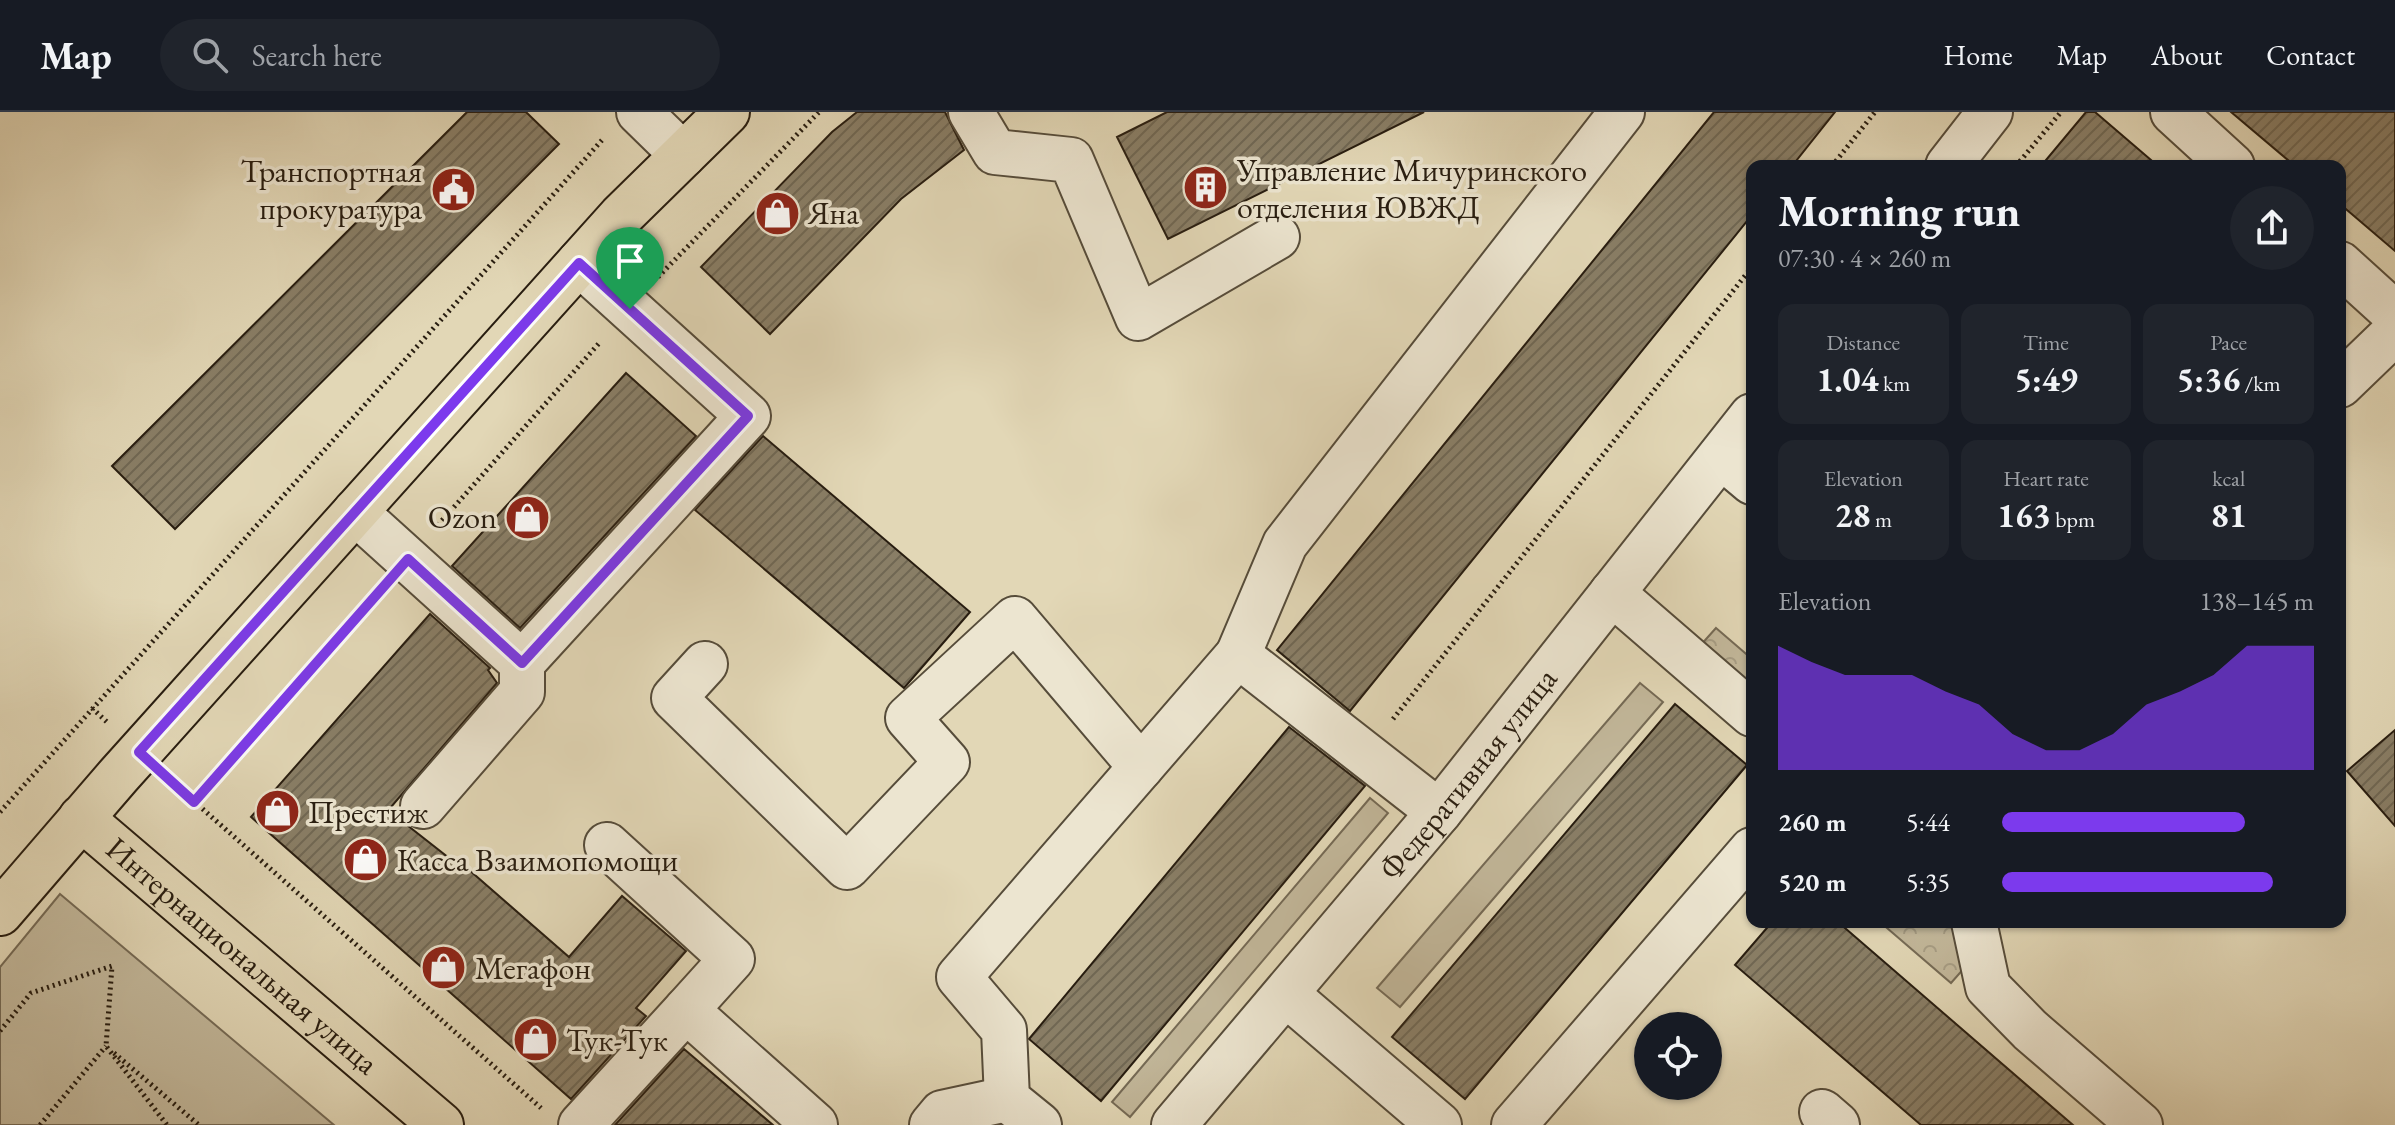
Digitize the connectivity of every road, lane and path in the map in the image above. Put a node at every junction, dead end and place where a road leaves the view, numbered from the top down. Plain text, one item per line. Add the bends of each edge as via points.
1 (727, 112) edge
2 (819, 112) edge
3 (971, 112) edge
4 (1622, 112) edge
5 (1875, 112) edge
6 (1990, 112) edge
7 (2061, 112) edge
8 (2173, 112) edge
9 (623, 123) edge
10 (683, 155) junction
11 (1837, 160) edge
12 (1953, 160) edge
13 (2021, 160) edge
14 (2225, 160) edge
15 (1277, 237) dead end
16 (579, 263) junction
17 (2346, 269) edge
18 (1746, 275) edge
19 (630, 309) junction
20 (2395, 314) edge
21 (2395, 332) edge
22 (2346, 379) edge
23 (1746, 436) edge
24 (1736, 469) edge
25 (355, 512) junction
26 (408, 559) junction
27 (1612, 593) junction
28 (1238, 655) junction
29 (522, 663) junction
30 (705, 664) dead end
31 (92, 708) junction
32 (1746, 709) edge
33 (139, 752) junction
34 (1365, 754) junction
35 (1141, 767) junction
36 (194, 802) junction
37 (423, 806) dead end
38 (0, 812) edge
39 (1439, 812) junction
40 (81, 818) junction
41 (607, 845) dead end
42 (1746, 857) edge
43 (0, 913) edge
44 (1975, 928) edge
45 (1286, 994) junction
46 (686, 1010) junction
47 (0, 1031) edge
48 (106, 1046) junction
49 (1023, 1112) edge
50 (564, 1120) edge
51 (40, 1125) edge
52 (167, 1125) edge
53 (199, 1125) edge
54 (441, 1125) edge
55 (815, 1125) edge
56 (932, 1125) edge
57 (1174, 1125) edge
58 (1439, 1125) edge
59 (1514, 1125) edge
60 (2140, 1125) edge

1 - 10 main road
2 - 19 path
3 - 15 street via 995,152 1071,160 1138,318
4 - 28 street via 1285,544
5 - 11 path
6 - 12 street
7 - 13 path
8 - 14 street
9 - 10 street
9 - 31 path
10 - 16 main road
16 - 19 street
16 - 25 main road
17 - 20 street
18 - 34 path
19 - 26 path
19 - 29 street via 748,416
21 - 22 street
23 - 24 street, Федеративная улица
24 - 27 street, Федеративная улица
25 - 26 street
25 - 33 main road
26 - 29 street
26 - 36 path
27 - 32 street
27 - 39 street, Федеративная улица
28 - 34 street
28 - 35 street
29 - 37 street via 522,692
30 - 35 street via 674,698 847,867 947,762 908,718 1015,619
31 - 33 path
31 - 38 path
33 - 36 path
33 - 40 main road
34 - 39 street
35 - 49 street via 959,977 1004,1030
36 - 50 path
39 - 45 street, Федеративная улица
40 - 43 main road
40 - 54 main road, Интернациональная улица
41 - 46 street via 732,959
42 - 59 street
44 - 60 street via 1988,987
45 - 57 street, Федеративная улица
45 - 58 street
46 - 50 street
46 - 55 street
47 - 48 path via 31,993 112,966
48 - 51 path
48 - 52 path
48 - 53 path
49 - 56 street via 942,1113

